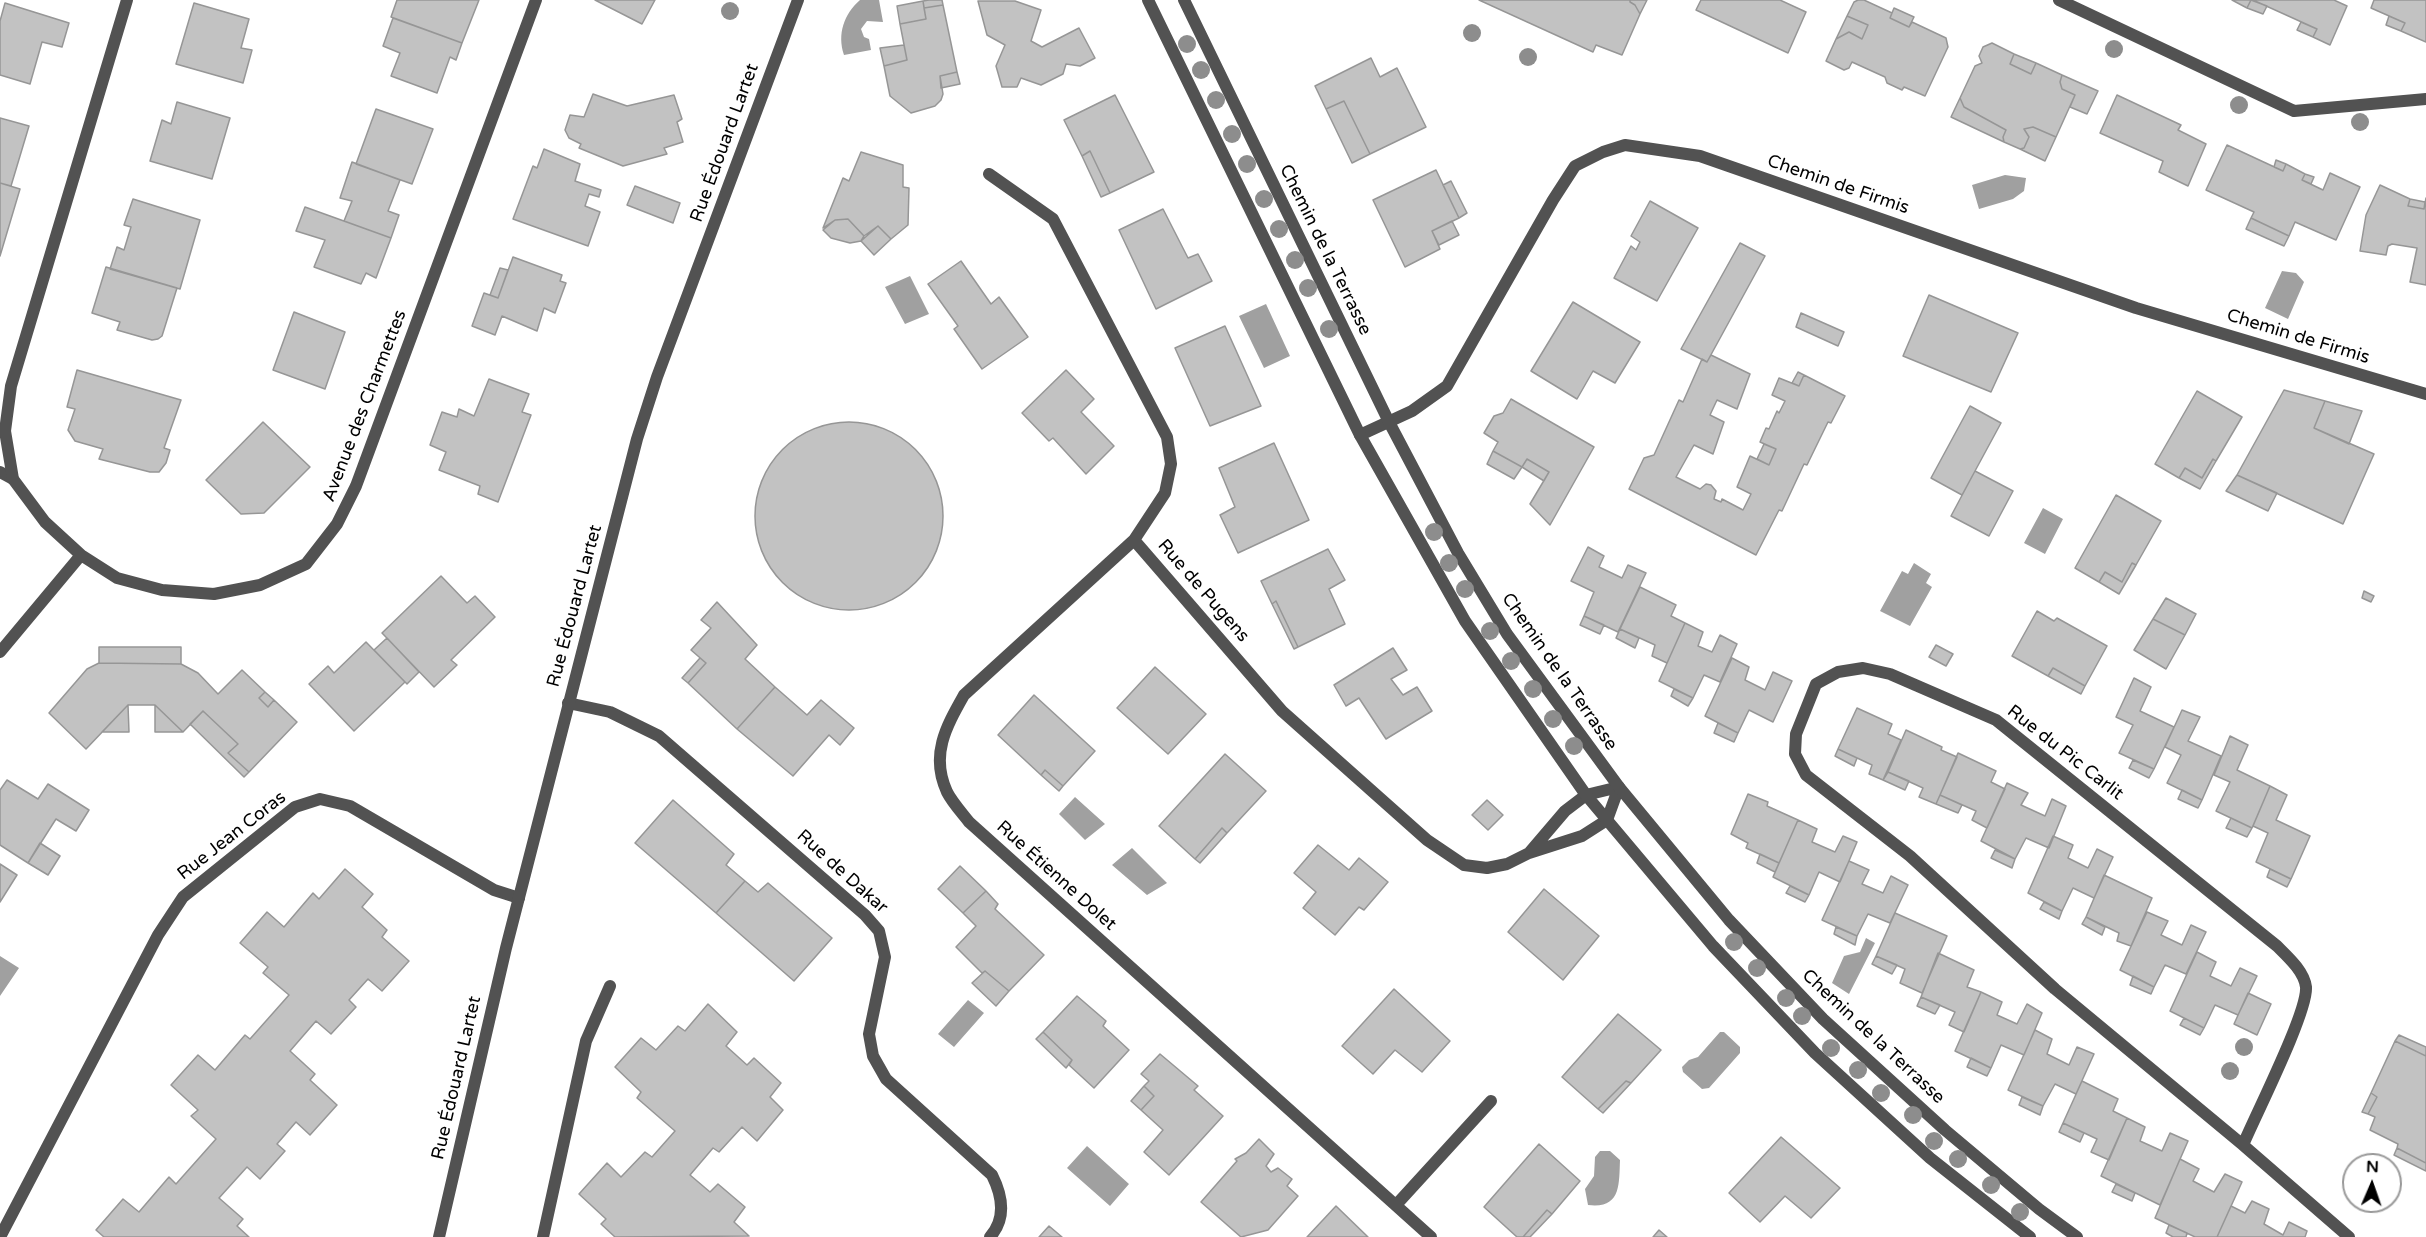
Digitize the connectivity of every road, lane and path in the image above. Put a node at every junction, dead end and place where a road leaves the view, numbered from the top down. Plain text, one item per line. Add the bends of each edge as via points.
1 (127, 0) edge
2 (536, 0) edge
3 (798, 0) edge
4 (1148, 0) edge
5 (1184, 0) edge
6 (2059, 0) edge
7 (2426, 99) edge
8 (989, 174) dead end
9 (2426, 394) edge
10 (1389, 422) junction
11 (1360, 435) junction
12 (0, 472) edge
13 (13, 479) junction
14 (1134, 540) junction
15 (81, 555) junction
16 (0, 652) edge
17 (568, 703) junction
18 (1619, 787) junction
19 (1586, 795) junction
20 (1607, 820) junction
21 (1529, 853) junction
22 (519, 898) junction
23 (610, 986) dead end
24 (1491, 1101) dead end
25 (2243, 1145) junction
26 (1396, 1205) junction
27 (0, 1237) edge
28 (439, 1237) edge
29 (543, 1237) edge
30 (990, 1237) edge
31 (1431, 1237) edge
32 (2030, 1237) edge
33 (2077, 1237) edge
34 (2349, 1237) edge

1 - 13 street, Avenue des Charmettes via 11,386 6,432
2 - 15 street, Avenue des Charmettes via 356,486 337,524 306,564 260,585 214,594 162,590 117,578
3 - 17 street, Rue Édouard Lartet via 657,377
4 - 11 street
5 - 10 street, Chemin de la Terrasse
6 - 7 street via 2294,111
8 - 14 street, Rue de Pugens via 1053,219 1167,436 1171,464 1165,493
9 - 10 street, Chemin de Firmis via 2136,308 1700,156 1625,145 1575,166 1447,386
10 - 11 street, Chemin de Firmis
10 - 18 street, Chemin de la Terrasse via 1458,553 1507,634
11 - 19 street via 1465,621
12 - 13 street, Avenue des Charmettes
13 - 15 street, Avenue des Charmettes via 45,522
14 - 21 street, Rue de Pugens via 1282,711 1427,840 1464,865 1487,868 1508,864
14 - 26 street, Rue Étienne Dolet via 964,695 945,728 939,759 947,792 969,822
15 - 16 street
17 - 22 street, Rue Édouard Lartet
17 - 30 street, Rue de Dakar via 610,712 659,736 879,931 885,957 869,1034 873,1056 886,1079 992,1175 1001,1192 1002,1209 997,1230
18 - 19 street, Rue de Pugens
18 - 20 street
18 - 33 street, Chemin de la Terrasse via 1729,920 1823,1018 1945,1130
19 - 20 street
19 - 21 street, Rue de Pugens via 1565,811
20 - 21 street, Rue de Pugens via 1582,836
20 - 32 street via 1713,946 1815,1053 1930,1158
22 - 27 street, Rue Jean Coras via 494,890 350,806 320,799 295,807 183,897 158,934
22 - 28 street, Rue Édouard Lartet
23 - 29 street via 586,1041
24 - 26 street
25 - 25 street, Rue du Pic Carlit via 2300,1013 2306,987 2297,967 2277,946 1996,720 1890,674 1863,668 1838,672 1816,684 1796,734 1795,753 1806,775 1910,856 2055,989
25 - 34 street, Rue du Pic Carlit
26 - 31 street, Rue Étienne Dolet

